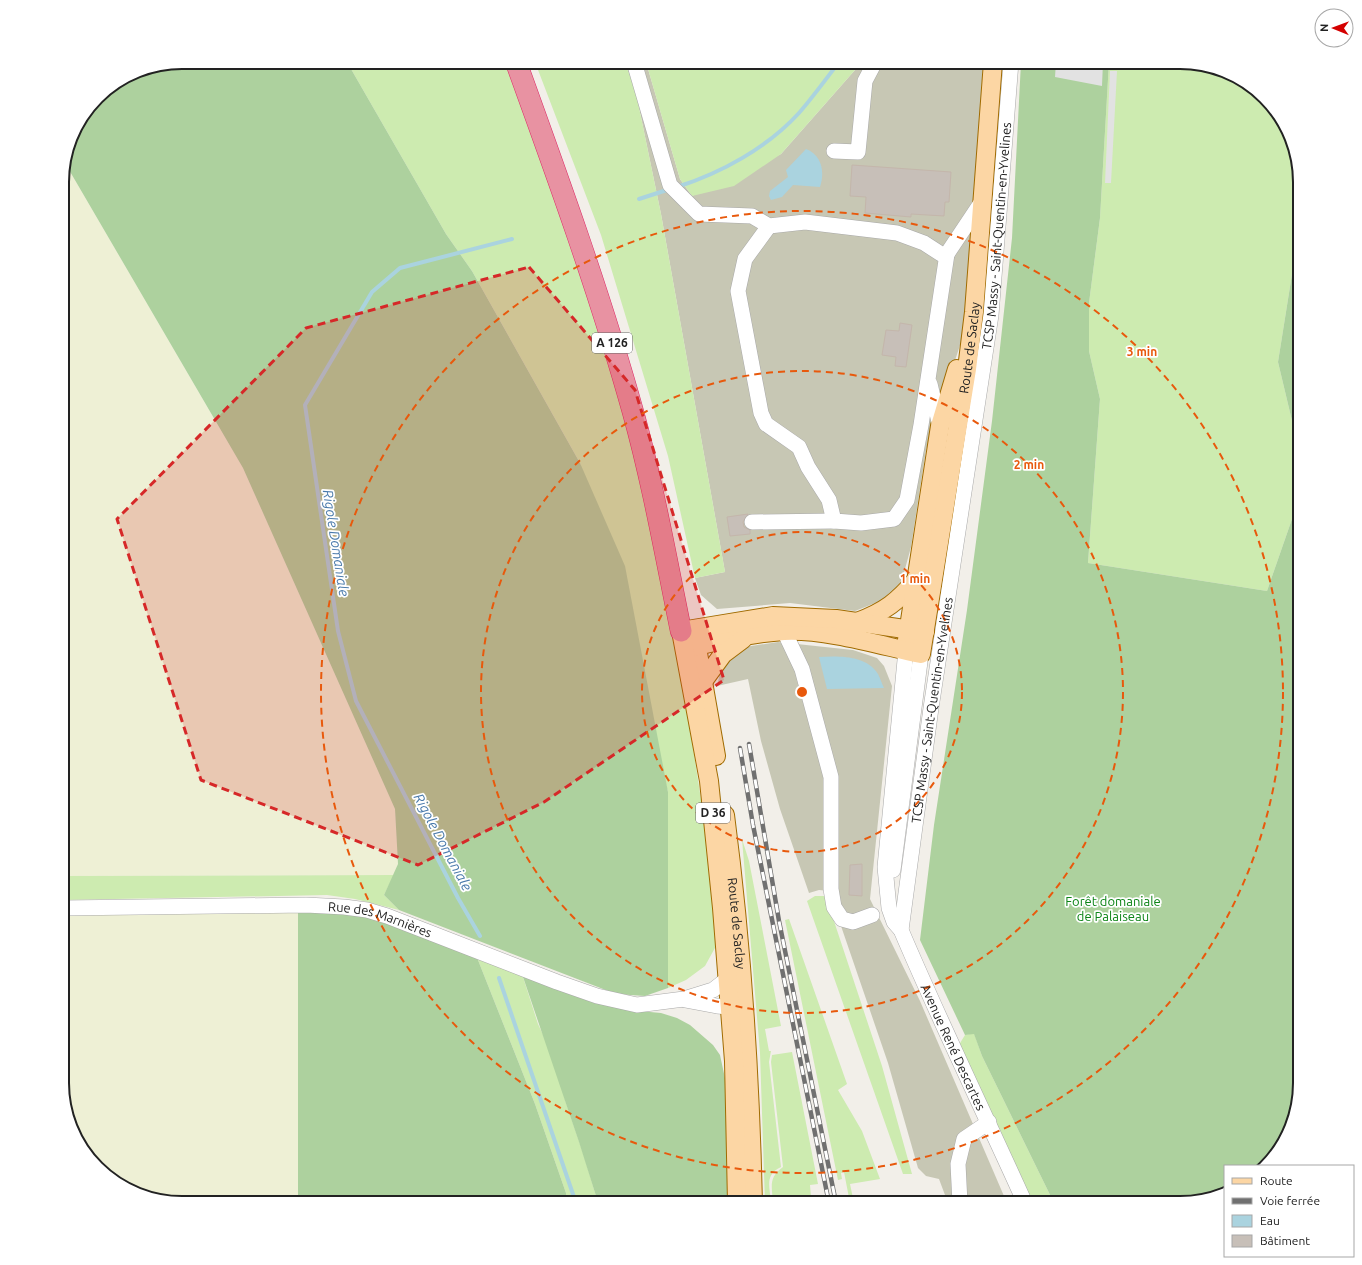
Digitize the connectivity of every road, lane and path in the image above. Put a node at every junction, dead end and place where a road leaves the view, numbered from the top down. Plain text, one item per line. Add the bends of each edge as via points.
1 (519, 69) edge
2 (532, 69) edge
3 (636, 69) edge
4 (871, 69) edge
5 (992, 69) edge
6 (1010, 69) edge
7 (834, 151) dead end
8 (983, 199) junction
9 (769, 226) junction
10 (947, 254) junction
11 (974, 312) junction
12 (928, 377) junction
13 (940, 426) junction
14 (834, 521) junction
15 (752, 522) dead end
16 (917, 579) junction
17 (857, 622) junction
18 (784, 631) junction
19 (916, 631) junction
20 (748, 636) junction
21 (689, 639) junction
22 (914, 652) junction
23 (704, 680) junction
24 (69, 908) edge
25 (872, 915) dead end
26 (901, 930) junction
27 (734, 974) junction
28 (684, 999) junction
29 (737, 1008) junction
30 (989, 1122) junction
31 (737, 1196) edge
32 (753, 1196) edge
33 (960, 1196) edge
34 (1022, 1196) edge

1 - 21 highway, A 126 via 572,217 618,360
2 - 21 highway, A 126 via 584,209 663,474
3 - 9 street via 670,185 699,214 752,216
4 - 7 street via 865,81 858,152
5 - 8 main road, Route de Saclay
6 - 26 street, TCSP Massy - Saint-Quentin-en-Yvelines via 991,315 931,708
8 - 10 street
8 - 11 main road, Route de Saclay
9 - 10 street via 805,222 897,233 924,243 941,254
9 - 14 street via 745,259 738,291 761,413 766,424 799,447 808,468 829,500
10 - 12 street
11 - 13 main road
11 - 19 main road, Route de Saclay via 967,369
12 - 13 street
12 - 14 street via 907,500 894,519 861,523
13 - 16 main road
14 - 15 street
16 - 17 main road via 891,606 879,614
16 - 19 main road
17 - 19 main road
17 - 21 main road via 773,616
18 - 20 main road
18 - 22 main road via 871,642
18 - 25 street via 802,669 831,777 831,889 834,907 842,919 852,922
19 - 22 main road, Route de Saclay
20 - 21 main road
20 - 23 main road via 723,654
21 - 23 main road, Route de Saclay / D 36
21 - 27 main road, Route de Saclay / D 36
22 - 26 street, Avenue René Descartes via 895,864 887,890 889,908 894,922
23 - 27 main road, Route de Saclay / D 36 via 734,886
24 - 28 street, Rue des Marnières via 306,905 344,907 387,916 536,974 613,1000 637,1005
26 - 30 street, Avenue René Descartes via 946,1034
27 - 28 street, Rue des Marnières via 713,990
27 - 29 main road, Route de Saclay / D 36
28 - 29 street, Rue des Marnières
29 - 31 main road, Route de Saclay / D 36 via 734,1061
29 - 32 main road, Route de Saclay / D 36 via 751,1105
30 - 33 street via 964,1139 958,1164
30 - 34 street, Avenue René Descartes

